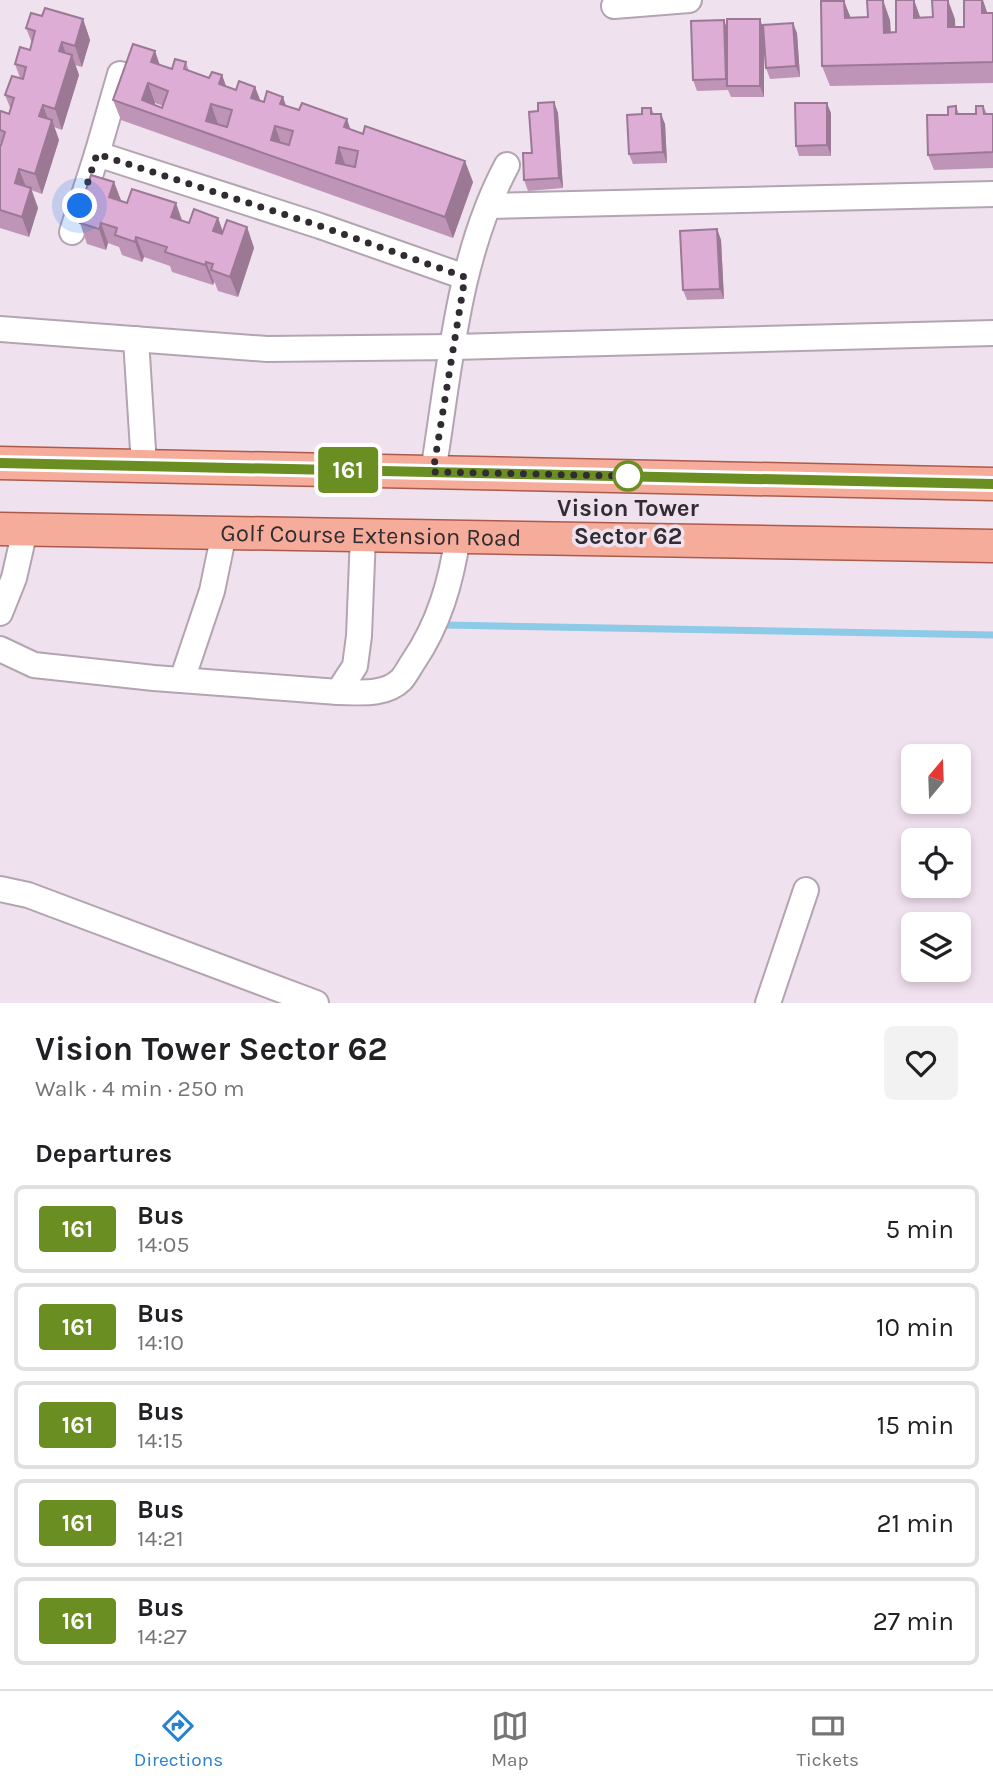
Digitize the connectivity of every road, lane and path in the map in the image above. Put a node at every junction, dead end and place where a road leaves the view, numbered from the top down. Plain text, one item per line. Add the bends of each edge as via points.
1 (689, 0) edge
2 (659, 2) edge
3 (614, 6) dead end
4 (120, 74) edge
5 (97, 154) junction
6 (507, 165) dead end
7 (993, 194) edge
8 (489, 206) junction
9 (72, 232) dead end
10 (465, 277) junction
11 (0, 329) edge
12 (993, 332) edge
13 (136, 340) junction
14 (454, 347) junction
15 (0, 463) edge
16 (144, 466) junction
17 (433, 472) junction
18 (993, 484) edge
19 (12, 530) edge
20 (224, 533) junction
21 (363, 535) junction
22 (458, 536) junction
23 (993, 546) edge
24 (0, 613) edge
25 (0, 649) edge
26 (183, 680) junction
27 (338, 692) junction
28 (0, 889) edge
29 (806, 890) dead end
30 (316, 1003) edge
31 (768, 1003) edge

1 - 2 street
2 - 3 street
4 - 5 street
5 - 9 street
5 - 10 street
6 - 8 street
7 - 8 street
8 - 10 street
10 - 14 street
11 - 13 street
12 - 14 street
13 - 14 street via 267,349
13 - 16 street
14 - 17 street
15 - 16 main road
16 - 17 main road
17 - 18 main road
19 - 20 main road, Golf Course Extension Road
19 - 24 street via 14,578
20 - 21 main road, Golf Course Extension Road
20 - 26 street via 212,591
21 - 22 main road, Golf Course Extension Road
21 - 27 street via 355,666
22 - 23 main road, Golf Course Extension Road
22 - 27 street via 444,602 400,681 377,692
25 - 26 street via 34,665
26 - 27 street
28 - 30 street via 28,895
29 - 31 street

